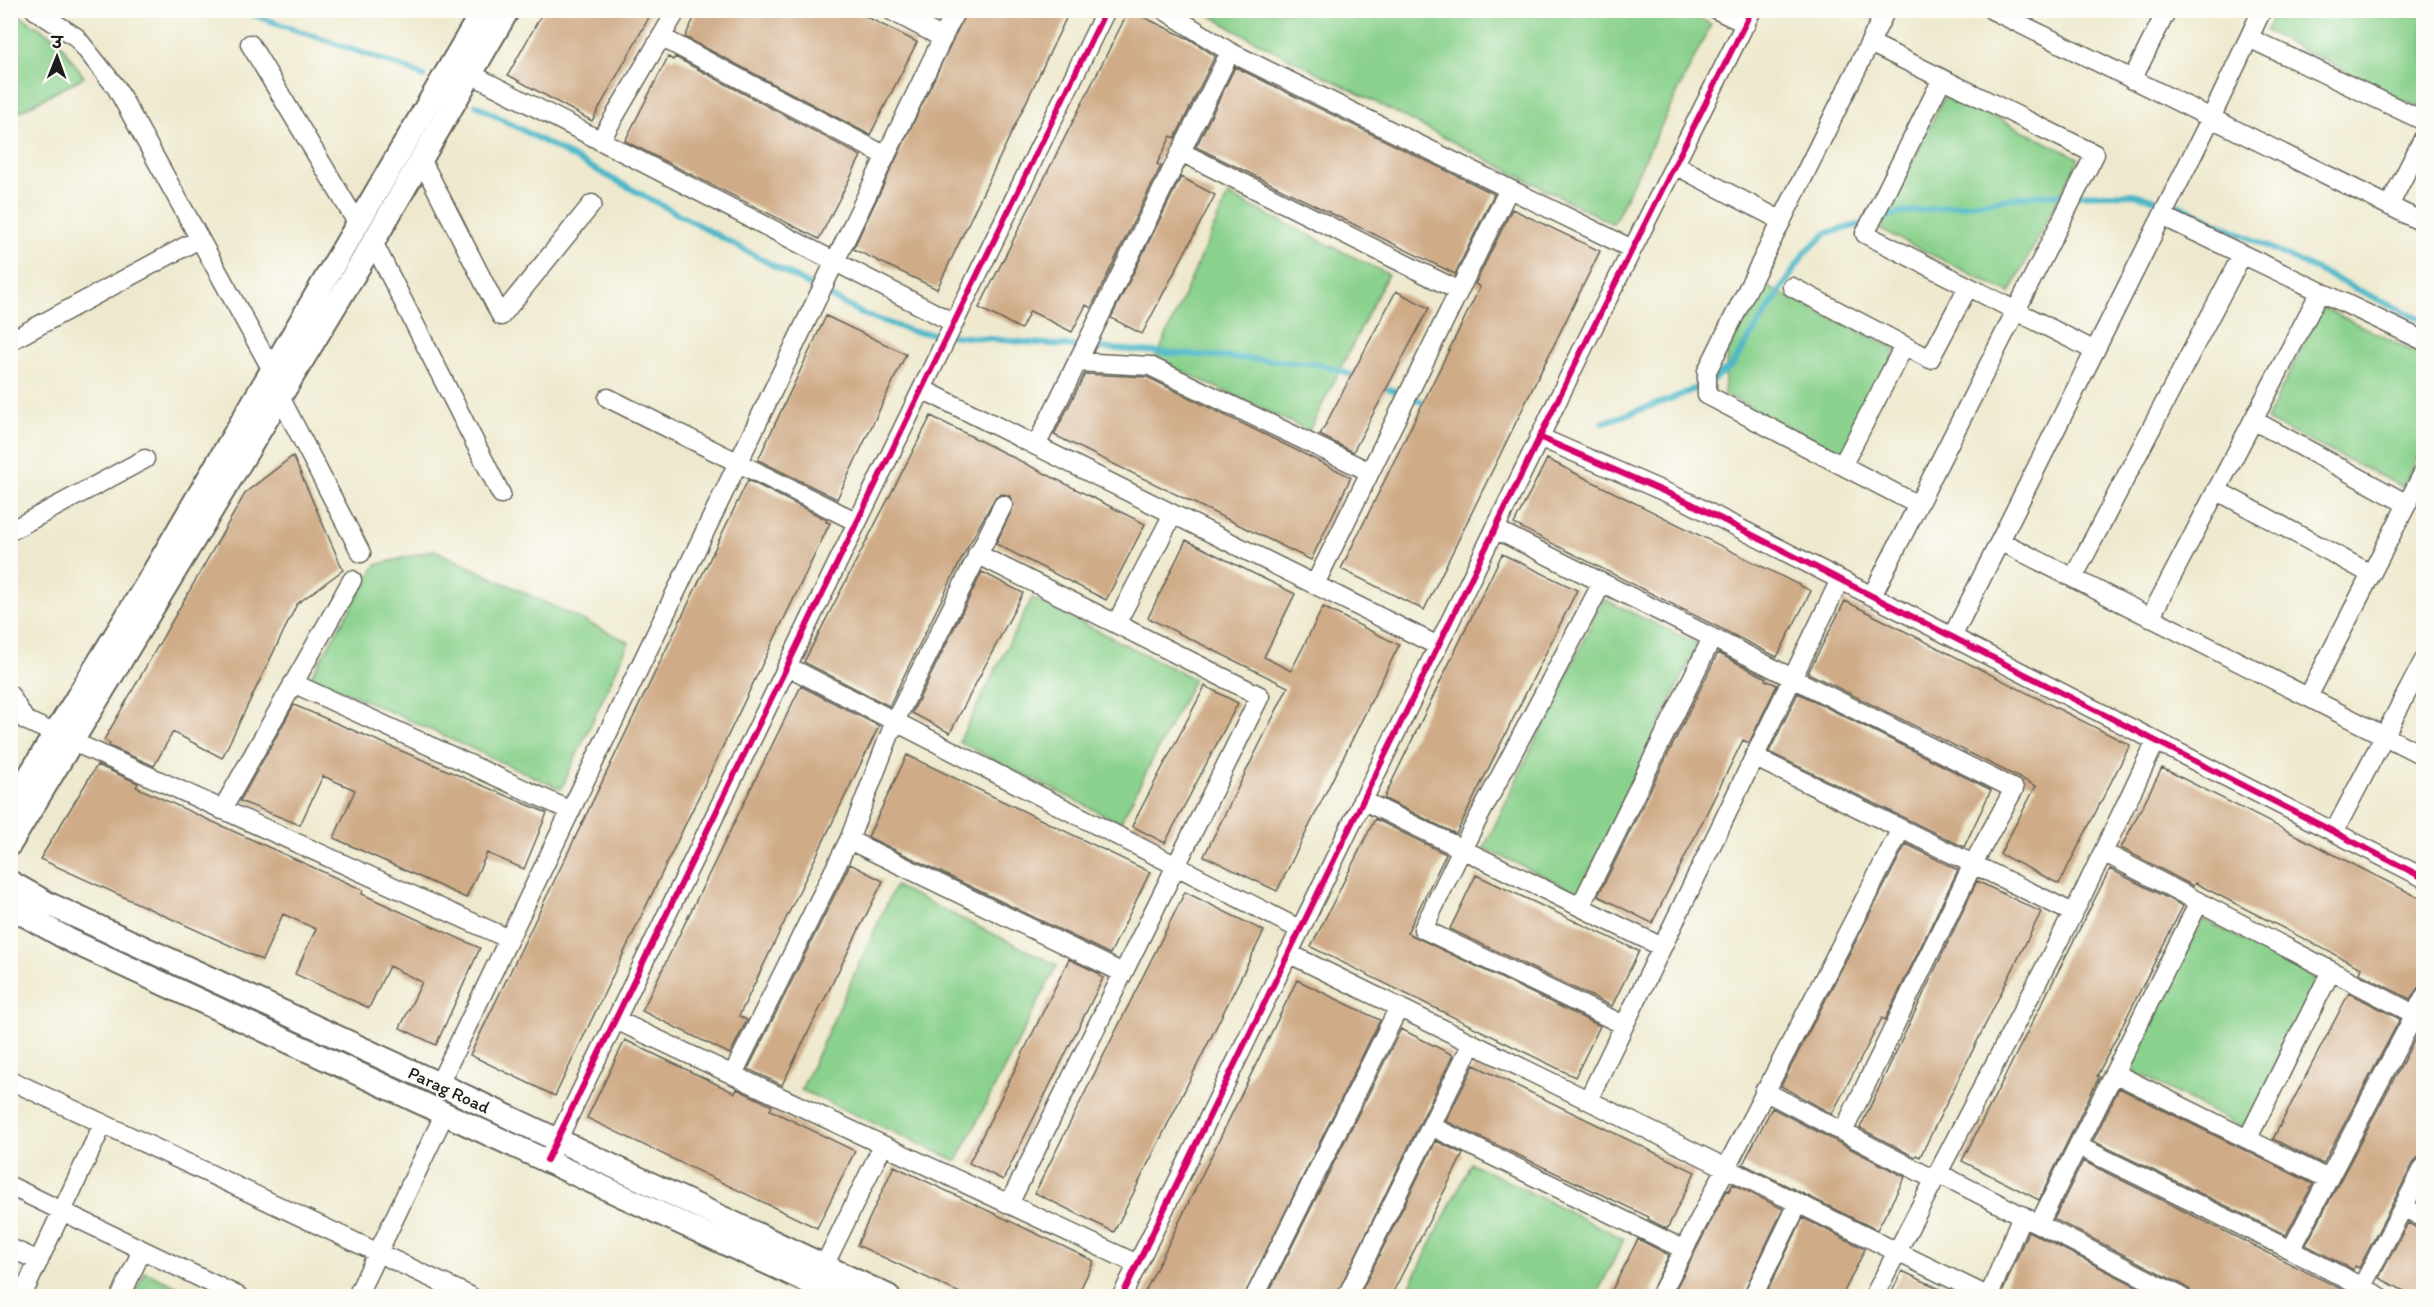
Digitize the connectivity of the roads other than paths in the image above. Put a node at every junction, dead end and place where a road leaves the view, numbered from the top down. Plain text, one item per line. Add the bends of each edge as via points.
1 (35, 10) edge
2 (483, 10) edge
3 (508, 10) edge
4 (677, 10) edge
5 (890, 10) edge
6 (956, 10) edge
7 (1106, 10) edge
8 (1164, 10) edge
9 (1717, 10) edge
10 (1886, 10) edge
11 (1992, 10) edge
12 (2166, 10) edge
13 (2262, 10) edge
14 (1749, 17) edge
15 (661, 37) junction
16 (943, 38) junction
17 (2249, 38) junction
18 (1870, 43) junction
19 (250, 44) dead end
20 (1230, 52) junction
21 (471, 74) junction
22 (1942, 79) junction
23 (2132, 80) junction
24 (2211, 118) junction
25 (2424, 121) edge
26 (2424, 137) edge
27 (600, 141) junction
28 (1181, 152) junction
29 (886, 156) junction
30 (421, 159) junction
31 (1675, 165) junction
32 (1509, 189) junction
33 (592, 204) dead end
34 (2389, 206) junction
35 (2164, 213) junction
36 (1782, 220) junction
37 (2424, 223) edge
38 (358, 225) junction
39 (199, 238) junction
40 (373, 242) junction
41 (1632, 249) junction
42 (2242, 255) junction
43 (836, 262) junction
44 (1792, 287) dead end
45 (1968, 287) junction
46 (1459, 291) junction
47 (2320, 292) junction
48 (2015, 311) junction
49 (952, 325) junction
50 (10, 341) edge
51 (2424, 341) edge
52 (1904, 346) junction
53 (2095, 351) junction
54 (1079, 359) junction
55 (272, 370) junction
56 (922, 389) junction
57 (280, 397) junction
58 (608, 398) dead end
59 (2253, 420) junction
60 (1539, 437) junction
61 (1036, 446) junction
62 (145, 459) dead end
63 (739, 463) junction
64 (1843, 464) junction
65 (2424, 471) edge
66 (1370, 472) junction
67 (2216, 490) junction
68 (501, 494) dead end
69 (2407, 504) junction
70 (1003, 505) dead end
71 (1918, 505) junction
72 (1173, 514) junction
73 (857, 522) junction
74 (1495, 529) junction
75 (10, 531) edge
76 (2000, 541) junction
77 (361, 553) dead end
78 (977, 554) junction
79 (2371, 574) junction
80 (2073, 578) junction
81 (352, 580) dead end
82 (1840, 580) junction
83 (1602, 583) junction
84 (1315, 584) junction
85 (1872, 596) junction
86 (2150, 618) junction
87 (1116, 624) junction
88 (1952, 637) junction
89 (1712, 638) junction
90 (1438, 646) junction
91 (2423, 660) edge
92 (787, 666) junction
93 (1792, 678) junction
94 (293, 683) junction
95 (10, 695) edge
96 (2308, 697) junction
97 (895, 721) junction
98 (2384, 736) junction
99 (64, 738) junction
100 (2156, 741) junction
101 (2424, 756) edge
102 (1754, 757) junction
103 (1362, 800) junction
104 (10, 807) edge
105 (222, 810) junction
106 (571, 811) junction
107 (1901, 829) junction
108 (2334, 832) junction
109 (849, 840) junction
110 (10, 844) edge
111 (1462, 849) junction
112 (2103, 852) junction
113 (1973, 864) junction
114 (1176, 866) junction
115 (2424, 878) edge
116 (14, 900) edge
117 (2199, 902) junction
118 (1580, 907) junction
119 (2073, 913) junction
120 (1299, 929) junction
121 (509, 939) junction
122 (1662, 947) junction
123 (1288, 953) junction
124 (2331, 971) junction
125 (1123, 973) junction
126 (2424, 997) edge
127 (1399, 1007) junction
128 (2415, 1014) junction
129 (616, 1020) junction
130 (1624, 1025) junction
131 (1472, 1043) junction
132 (2114, 1073) junction
133 (733, 1074) junction
134 (10, 1080) edge
135 (439, 1084) junction
136 (1764, 1091) junction
137 (1588, 1100) junction
138 (445, 1113) junction
139 (103, 1124) junction
140 (1431, 1126) junction
141 (1843, 1132) junction
142 (2248, 1138) junction
143 (883, 1145) junction
144 (2078, 1146) junction
145 (552, 1150) junction
146 (1725, 1167) junction
147 (2424, 1167) edge
148 (1936, 1176) junction
149 (2328, 1179) junction
150 (10, 1186) edge
151 (1010, 1204) junction
152 (1798, 1204) junction
153 (2403, 1207) junction
154 (62, 1212) junction
155 (2022, 1215) junction
156 (2424, 1218) edge
157 (2039, 1224) junction
158 (10, 1248) edge
159 (142, 1250) junction
160 (1683, 1250) junction
161 (2291, 1250) junction
162 (1897, 1252) junction
163 (378, 1253) junction
164 (39, 1261) junction
165 (1137, 1264) junction
166 (824, 1266) junction
167 (2359, 1292) edge
168 (22, 1296) edge
169 (121, 1296) edge
170 (238, 1296) edge
171 (357, 1296) edge
172 (468, 1296) edge
173 (839, 1296) edge
174 (888, 1296) edge
175 (1122, 1296) edge
176 (1255, 1296) edge
177 (1347, 1296) edge
178 (1660, 1296) edge
179 (1753, 1296) edge
180 (1874, 1296) edge
181 (1988, 1296) edge
182 (2180, 1296) edge
183 (2379, 1296) edge

1 - 39 street via 76,37 116,87
2 - 38 street
3 - 21 street
4 - 15 street
5 - 16 street
6 - 16 street
7 - 49 street
8 - 20 street
9 - 14 street
10 - 18 street
11 - 23 street
12 - 23 street
13 - 17 street
14 - 31 street
15 - 27 street
15 - 29 street
16 - 29 street
17 - 24 street
17 - 25 street
18 - 22 street
18 - 36 street
19 - 38 street
20 - 28 street
20 - 32 street
21 - 27 street
21 - 30 street
22 - 45 street via 1865,234
22 - 48 street via 2095,154
23 - 24 street
24 - 34 street
24 - 35 street
26 - 34 street
27 - 43 street
28 - 46 street
28 - 54 street
29 - 43 street
30 - 33 street via 501,316
30 - 40 street
31 - 36 street
31 - 41 street
32 - 41 street
32 - 46 street
34 - 37 street
35 - 42 street
35 - 53 street
36 - 64 street via 1707,371 1707,395
38 - 55 street
39 - 50 street
39 - 55 street
40 - 57 street
40 - 68 street
41 - 60 street
42 - 47 street
42 - 80 street
43 - 49 street
43 - 63 street
44 - 52 street
45 - 48 street
45 - 52 street via 1930,359
46 - 66 street
47 - 51 street
47 - 59 street
48 - 53 street
48 - 71 street
49 - 56 street
52 - 64 street
53 - 76 street
54 - 61 street
54 - 66 street via 1150,366
55 - 57 street
55 - 99 street via 146,585
56 - 61 street
56 - 73 street
57 - 77 street
57 - 99 street
58 - 63 street
59 - 67 street
59 - 69 street
60 - 74 street
60 - 82 street via 1688,502
61 - 72 street
62 - 75 street
63 - 73 street
63 - 106 street
64 - 71 street
65 - 69 street
66 - 84 street
67 - 79 street
67 - 86 street
69 - 79 street
70 - 78 street
71 - 85 street
72 - 84 street
72 - 87 street
73 - 92 street
74 - 83 street
74 - 90 street
76 - 80 street
76 - 88 street
78 - 87 street
78 - 97 street
79 - 96 street
80 - 86 street
81 - 94 street
82 - 85 street
82 - 93 street
83 - 89 street
83 - 111 street
84 - 90 street
85 - 88 street
86 - 96 street
87 - 114 street via 1260,696
88 - 100 street
89 - 93 street
89 - 118 street
90 - 103 street
91 - 98 street
92 - 97 street
92 - 129 street
93 - 102 street
93 - 113 street via 2014,789
94 - 105 street
94 - 106 street
95 - 99 street via 25,720
96 - 98 street
97 - 109 street
97 - 114 street
98 - 101 street
98 - 108 street
99 - 104 street
99 - 105 street
99 - 110 street
100 - 108 street
100 - 112 street
102 - 107 street
102 - 122 street
103 - 111 street
103 - 120 street
105 - 121 street
106 - 121 street
107 - 113 street
107 - 136 street
108 - 115 street
109 - 125 street
109 - 133 street
111 - 118 street
111 - 130 street via 1423,929
112 - 117 street
112 - 119 street
113 - 119 street
113 - 141 street
114 - 120 street
114 - 125 street
116 - 135 street, Parag Road via 49,904
116 - 138 street, Parag Road via 71,941
117 - 124 street
117 - 132 street
118 - 122 street
119 - 148 street
120 - 123 street
121 - 135 street
122 - 130 street
123 - 127 street
123 - 165 street
124 - 128 street
124 - 142 street
125 - 151 street
126 - 128 street
127 - 131 street
127 - 176 street
128 - 149 street
129 - 133 street
129 - 145 street
130 - 137 street
131 - 137 street
131 - 140 street
132 - 142 street
132 - 144 street
133 - 143 street
134 - 139 street
135 - 145 street, Parag Road
136 - 141 street
136 - 146 street
137 - 146 street
138 - 145 street, Parag Road
138 - 163 street
139 - 154 street
139 - 163 street
140 - 160 street
140 - 177 street
141 - 148 street
142 - 149 street
143 - 151 street
143 - 166 street
144 - 157 street
144 - 161 street
145 - 166 street, Parag Road
145 - 173 street, Parag Road
146 - 152 street
146 - 160 street
147 - 153 street
148 - 155 street
148 - 162 street
149 - 161 street
150 - 154 street
151 - 165 street
152 - 162 street
152 - 179 street
153 - 156 street
153 - 167 street
154 - 159 street
154 - 164 street
155 - 157 street
155 - 181 street
157 - 182 street
158 - 164 street
159 - 169 street
159 - 170 street
160 - 178 street
161 - 167 street
162 - 180 street
162 - 181 street
163 - 171 street
163 - 172 street
164 - 168 street
165 - 175 street
166 - 174 street, Parag Road
167 - 183 street

